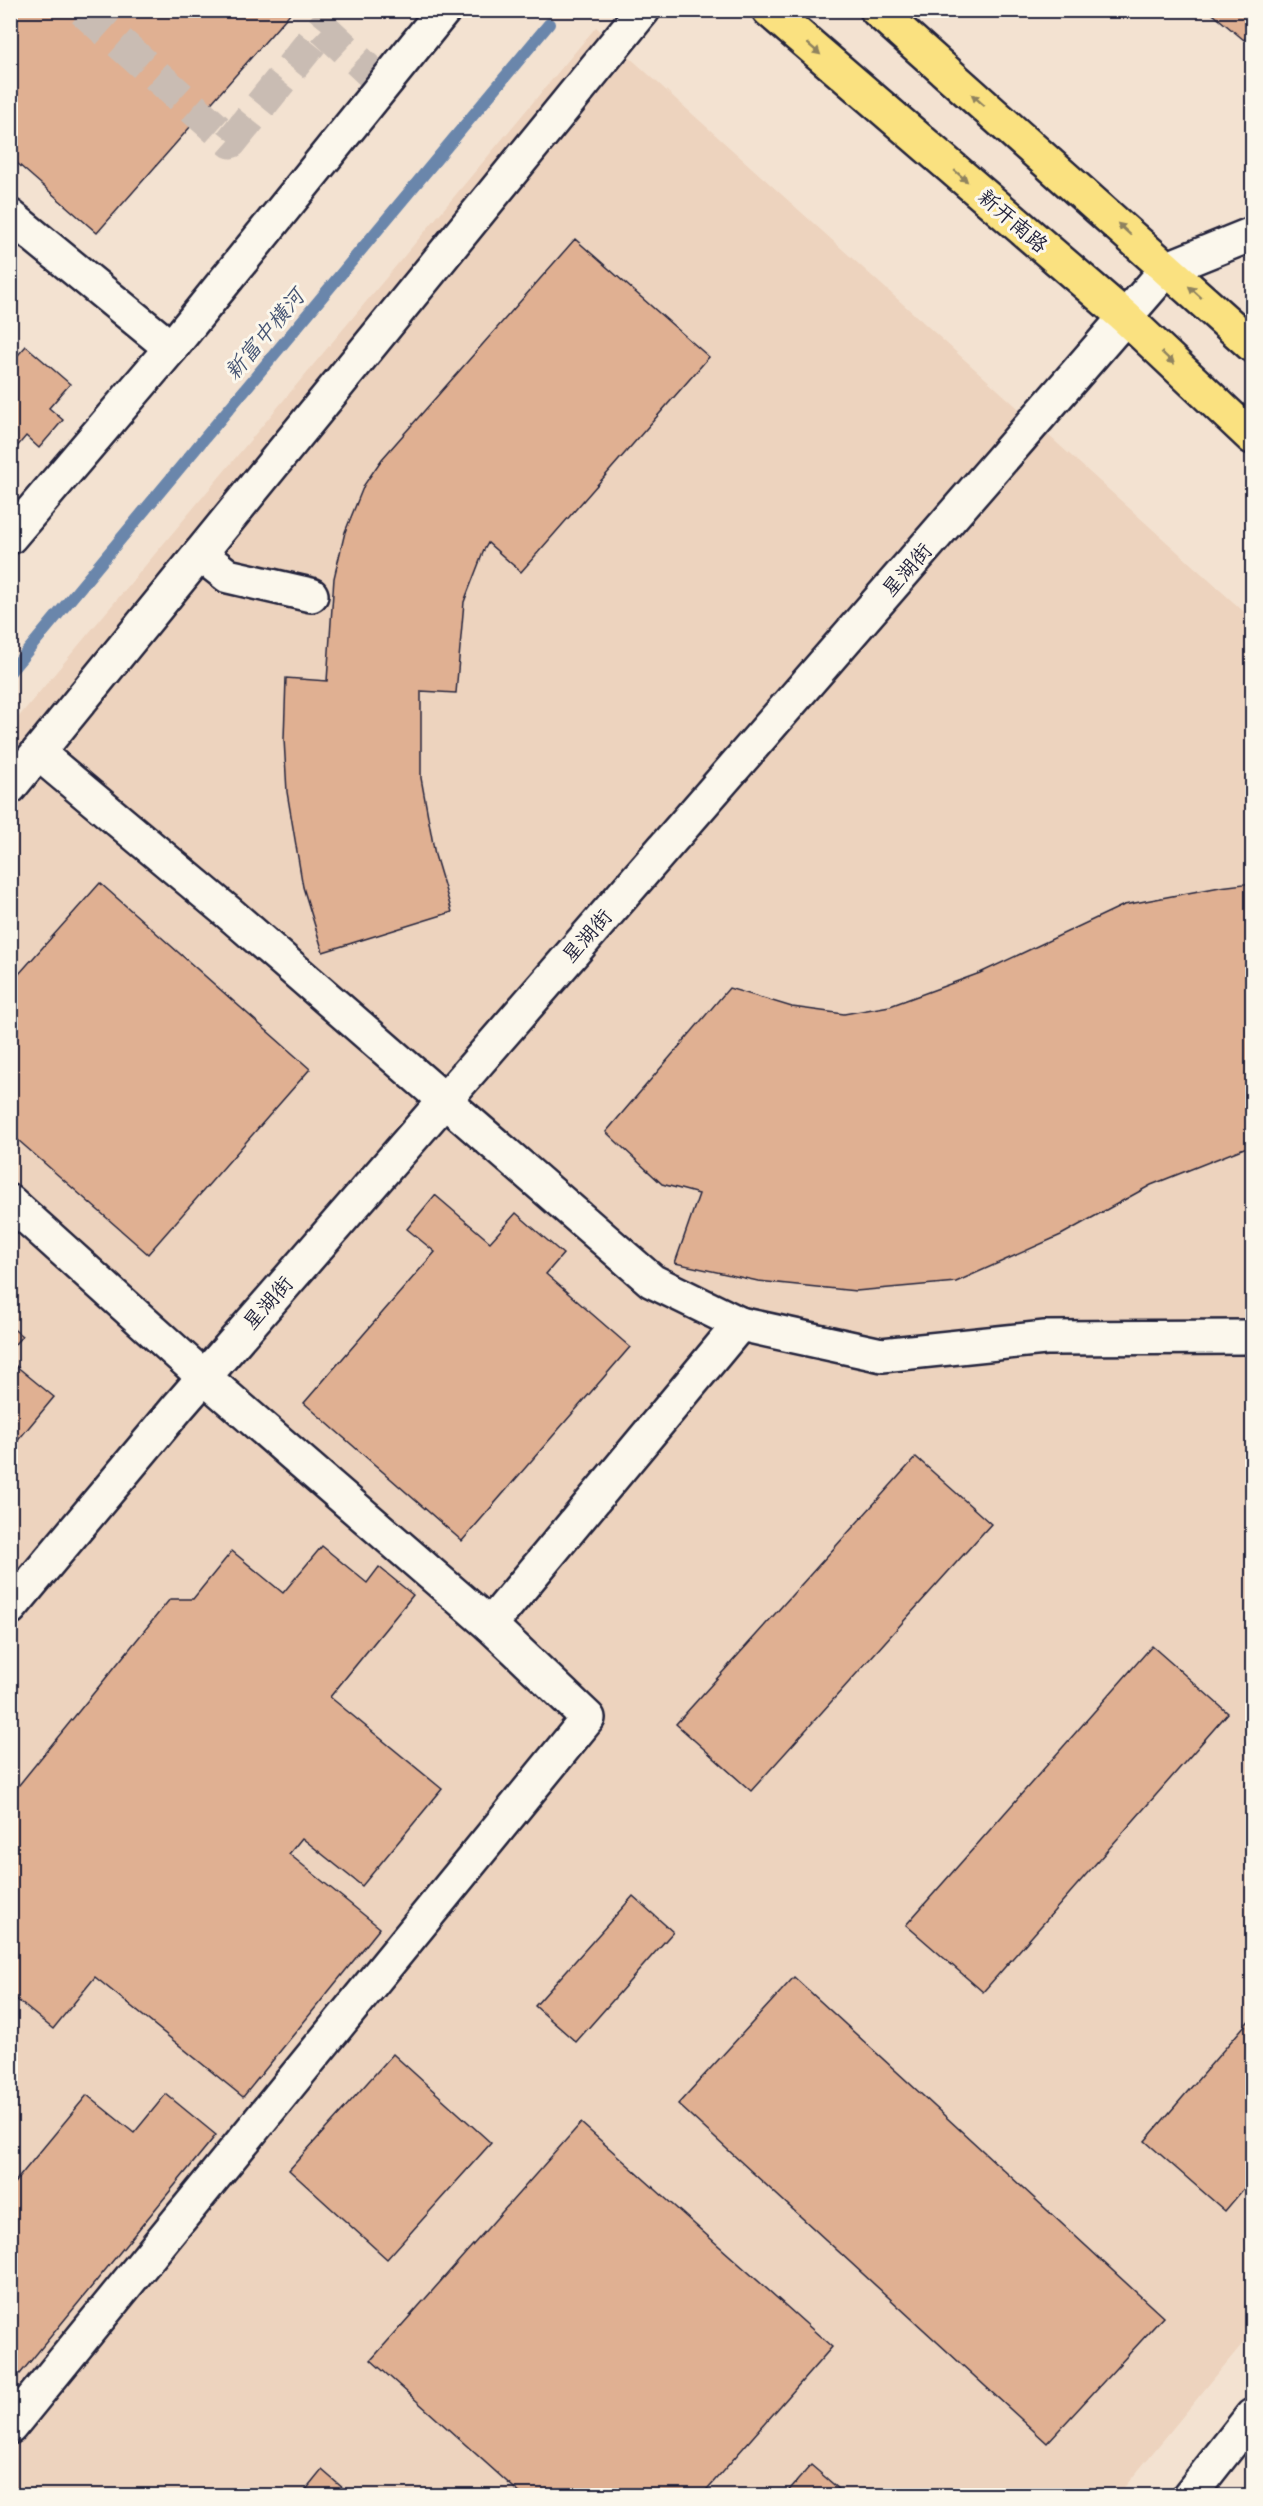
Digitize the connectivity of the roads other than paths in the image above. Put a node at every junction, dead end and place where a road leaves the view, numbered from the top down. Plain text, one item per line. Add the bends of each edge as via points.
1 (444, 10) edge
2 (643, 10) edge
3 (769, 10) edge
4 (877, 10) edge
5 (10, 216) edge
6 (1252, 234) edge
7 (1168, 268) junction
8 (1126, 318) junction
9 (1252, 345) edge
10 (171, 348) junction
11 (1252, 437) edge
12 (10, 537) edge
13 (200, 554) junction
14 (311, 595) dead end
15 (38, 753) junction
16 (10, 787) edge
17 (444, 1101) junction
18 (10, 1202) edge
19 (740, 1324) junction
20 (1252, 1337) edge
21 (204, 1377) junction
22 (10, 1608) edge
23 (490, 1624) junction
24 (1252, 2416) edge
25 (10, 2427) edge
26 (1188, 2496) edge

1 - 10 street
2 - 13 street
3 -> 8 main road, 新开南路
7 -> 4 main road
5 - 10 street
6 - 7 street
7 - 8 street, 星湖街
9 -> 7 main road
8 -> 11 main road, 新开南路
8 - 17 street, 星湖街
10 - 12 street
13 - 14 street via 228,576
13 - 15 street
15 - 16 street
15 - 17 street
17 - 19 street via 652,1281
17 - 21 street, 星湖街
18 - 21 street
19 - 20 street via 882,1355 1045,1338
19 - 23 street
21 - 22 street, 星湖街
21 - 23 street
23 - 25 street via 588,1718
24 - 26 street

